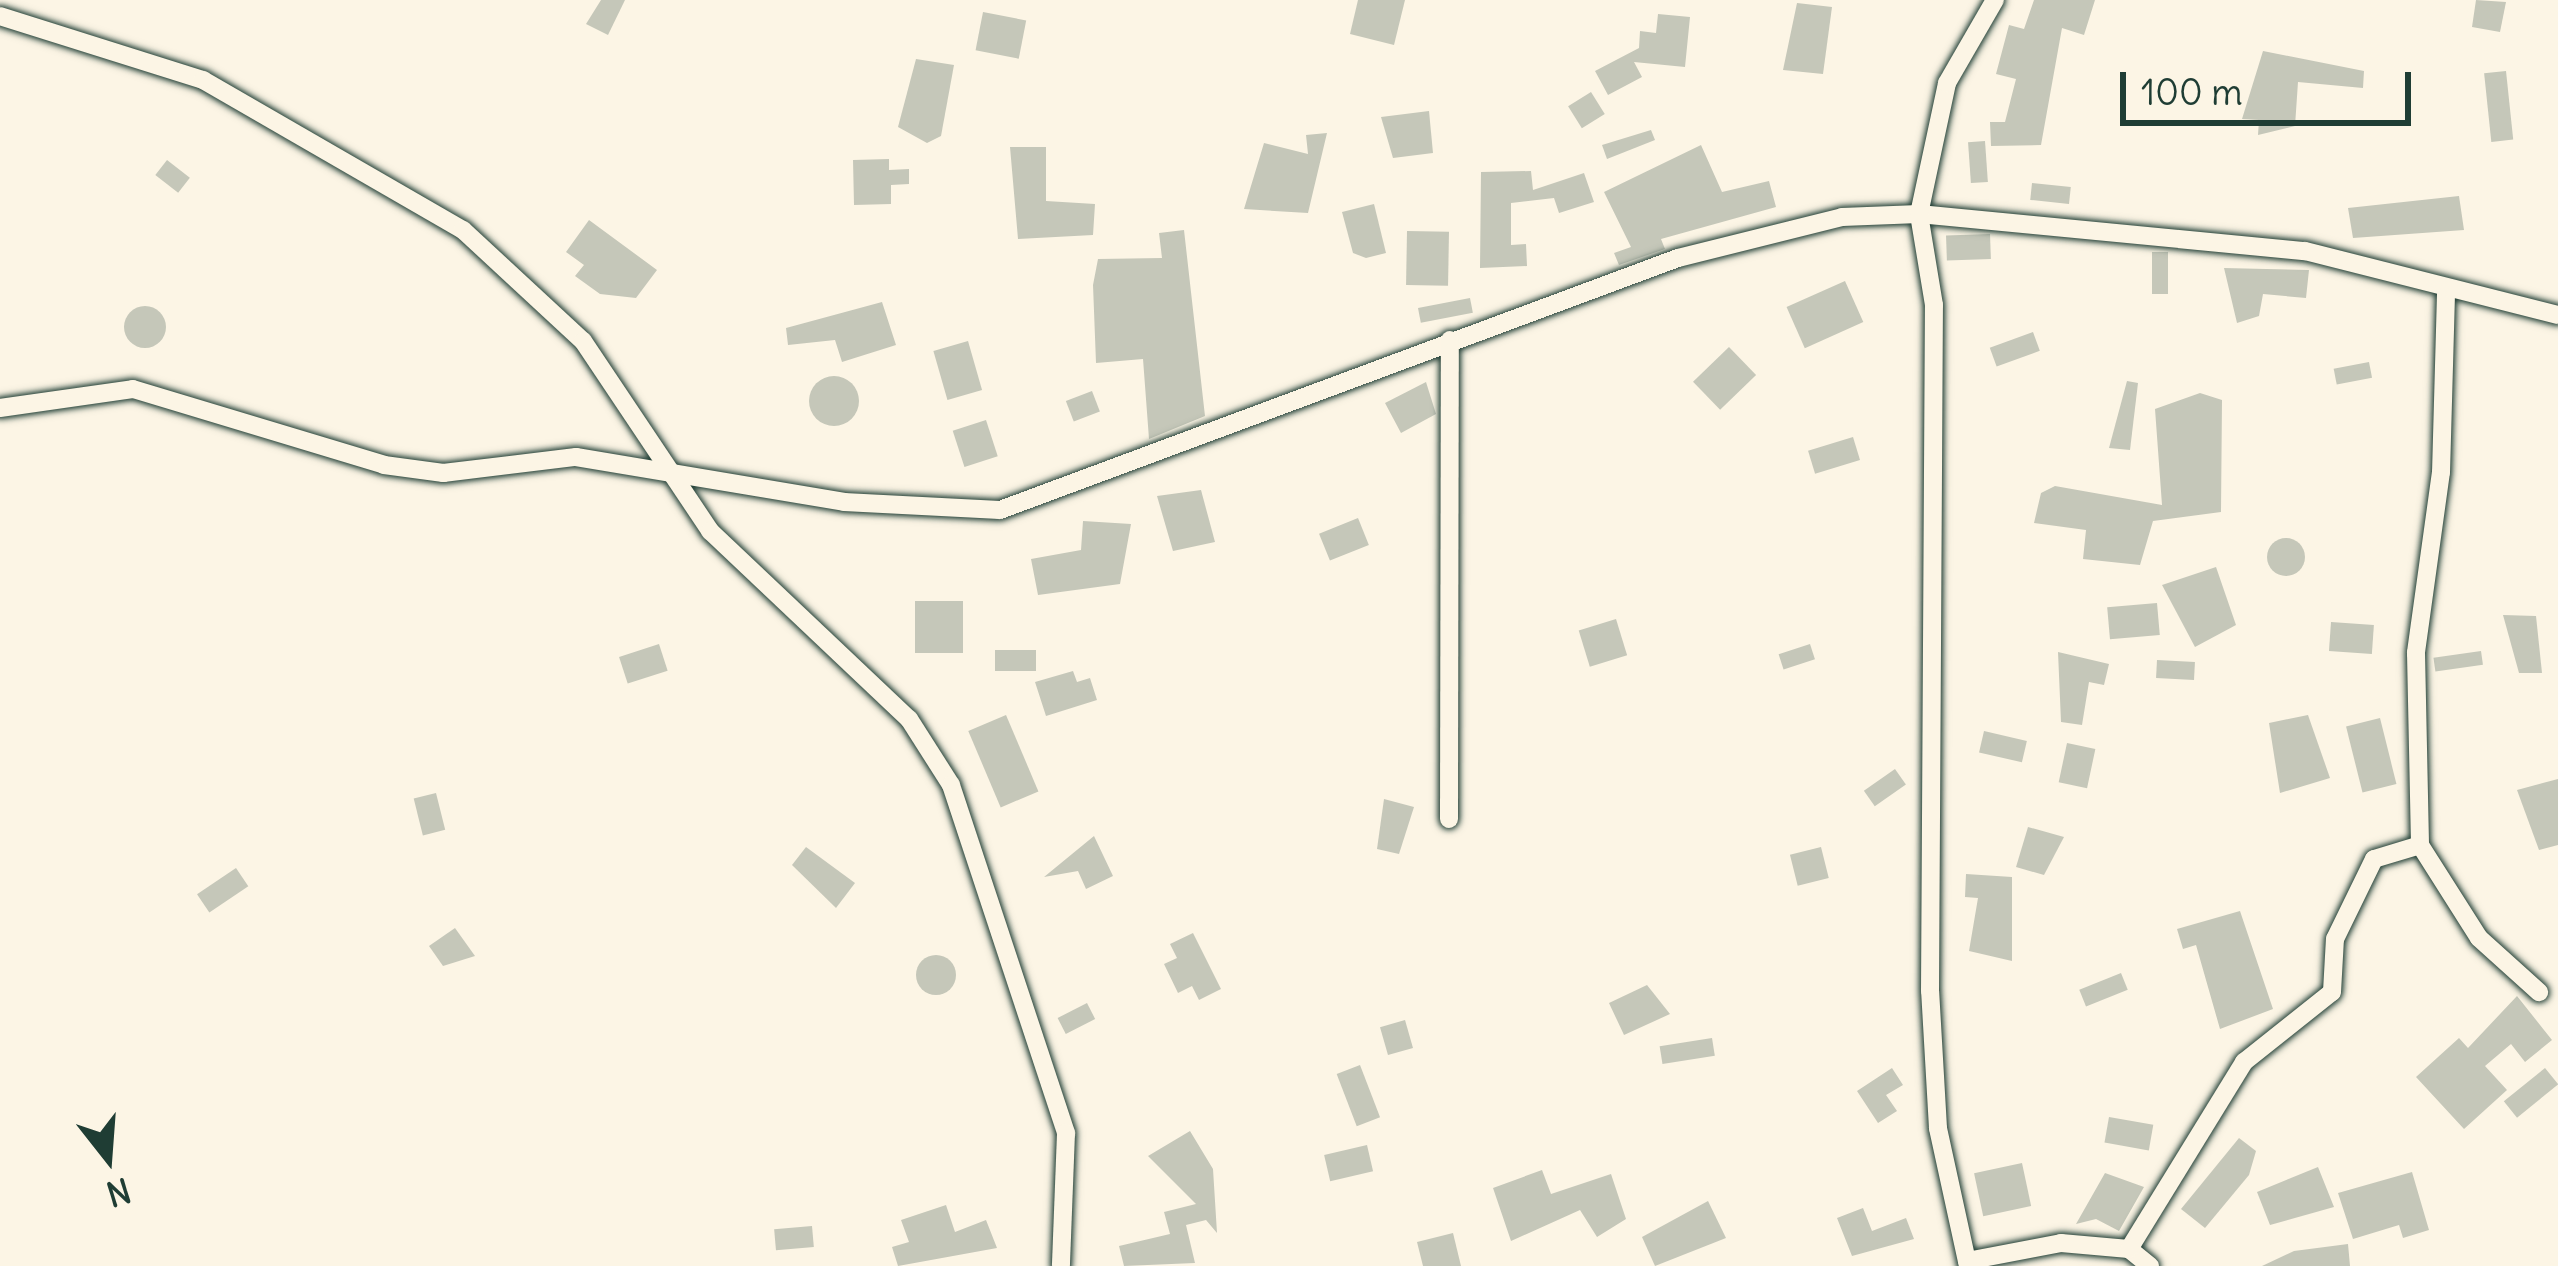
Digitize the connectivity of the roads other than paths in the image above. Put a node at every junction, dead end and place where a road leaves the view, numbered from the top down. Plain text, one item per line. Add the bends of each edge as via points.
1 (1995, 0) edge
2 (0, 16) edge
3 (1919, 214) junction
4 (2446, 294) junction
5 (2558, 315) edge
6 (1450, 340) junction
7 (0, 408) edge
8 (679, 473) junction
9 (1449, 819) dead end
10 (2420, 845) junction
11 (2539, 992) dead end
12 (2129, 1249) junction
13 (1968, 1264) edge
14 (1061, 1266) edge
15 (2150, 1266) edge

1 - 3 street via 1948,83
2 - 8 street via 203,80 463,230 583,341
3 - 4 street via 2305,251
3 - 6 street via 1787,226
3 - 13 street via 1934,305 1930,991 1938,1127
4 - 5 street
4 - 10 street via 2441,472 2416,653
6 - 8 street via 1203,442 1000,510 844,502
6 - 9 street
7 - 8 street via 133,388 383,464 443,472 577,457
8 - 14 street via 710,531 873,679 935,752 1066,1133
10 - 11 street via 2479,938
10 - 12 street via 2374,860 2335,939 2332,992 2244,1062
12 - 13 street via 2061,1244
12 - 15 street

